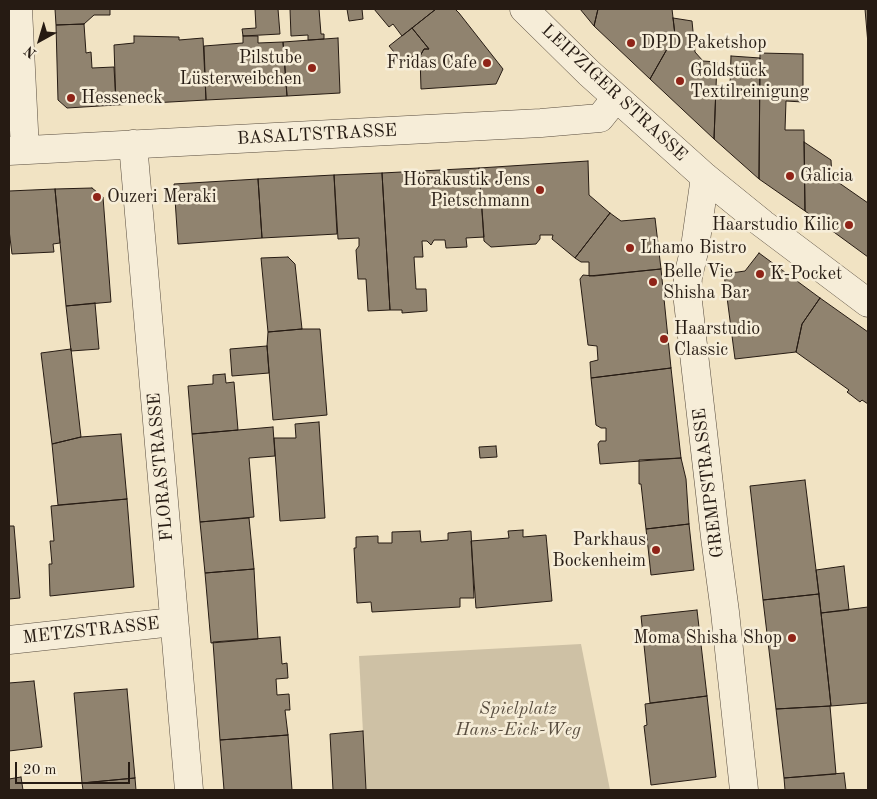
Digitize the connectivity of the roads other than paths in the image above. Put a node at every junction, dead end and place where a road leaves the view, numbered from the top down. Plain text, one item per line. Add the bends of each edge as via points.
1 (18, 9) edge
2 (524, 9) edge
3 (616, 98) junction
4 (133, 144) junction
5 (17, 150) edge
6 (705, 177) junction
7 (868, 303) edge
8 (173, 622) junction
9 (9, 640) edge
10 (189, 790) edge
11 (744, 790) edge

1 - 5 street
2 - 3 street, LEIPZIGER STRASSE
3 - 4 street, BASALTSTRASSE via 600,118 541,124
3 - 6 street, LEIPZIGER STRASSE
4 - 5 street, BASALTSTRASSE
4 - 8 street, FLORASTRASSE
6 - 7 street, LEIPZIGER STRASSE
6 - 11 street, GREMPSTRASSE via 687,293
8 - 9 street, METZSTRASSE
8 - 10 street, FLORASTRASSE

